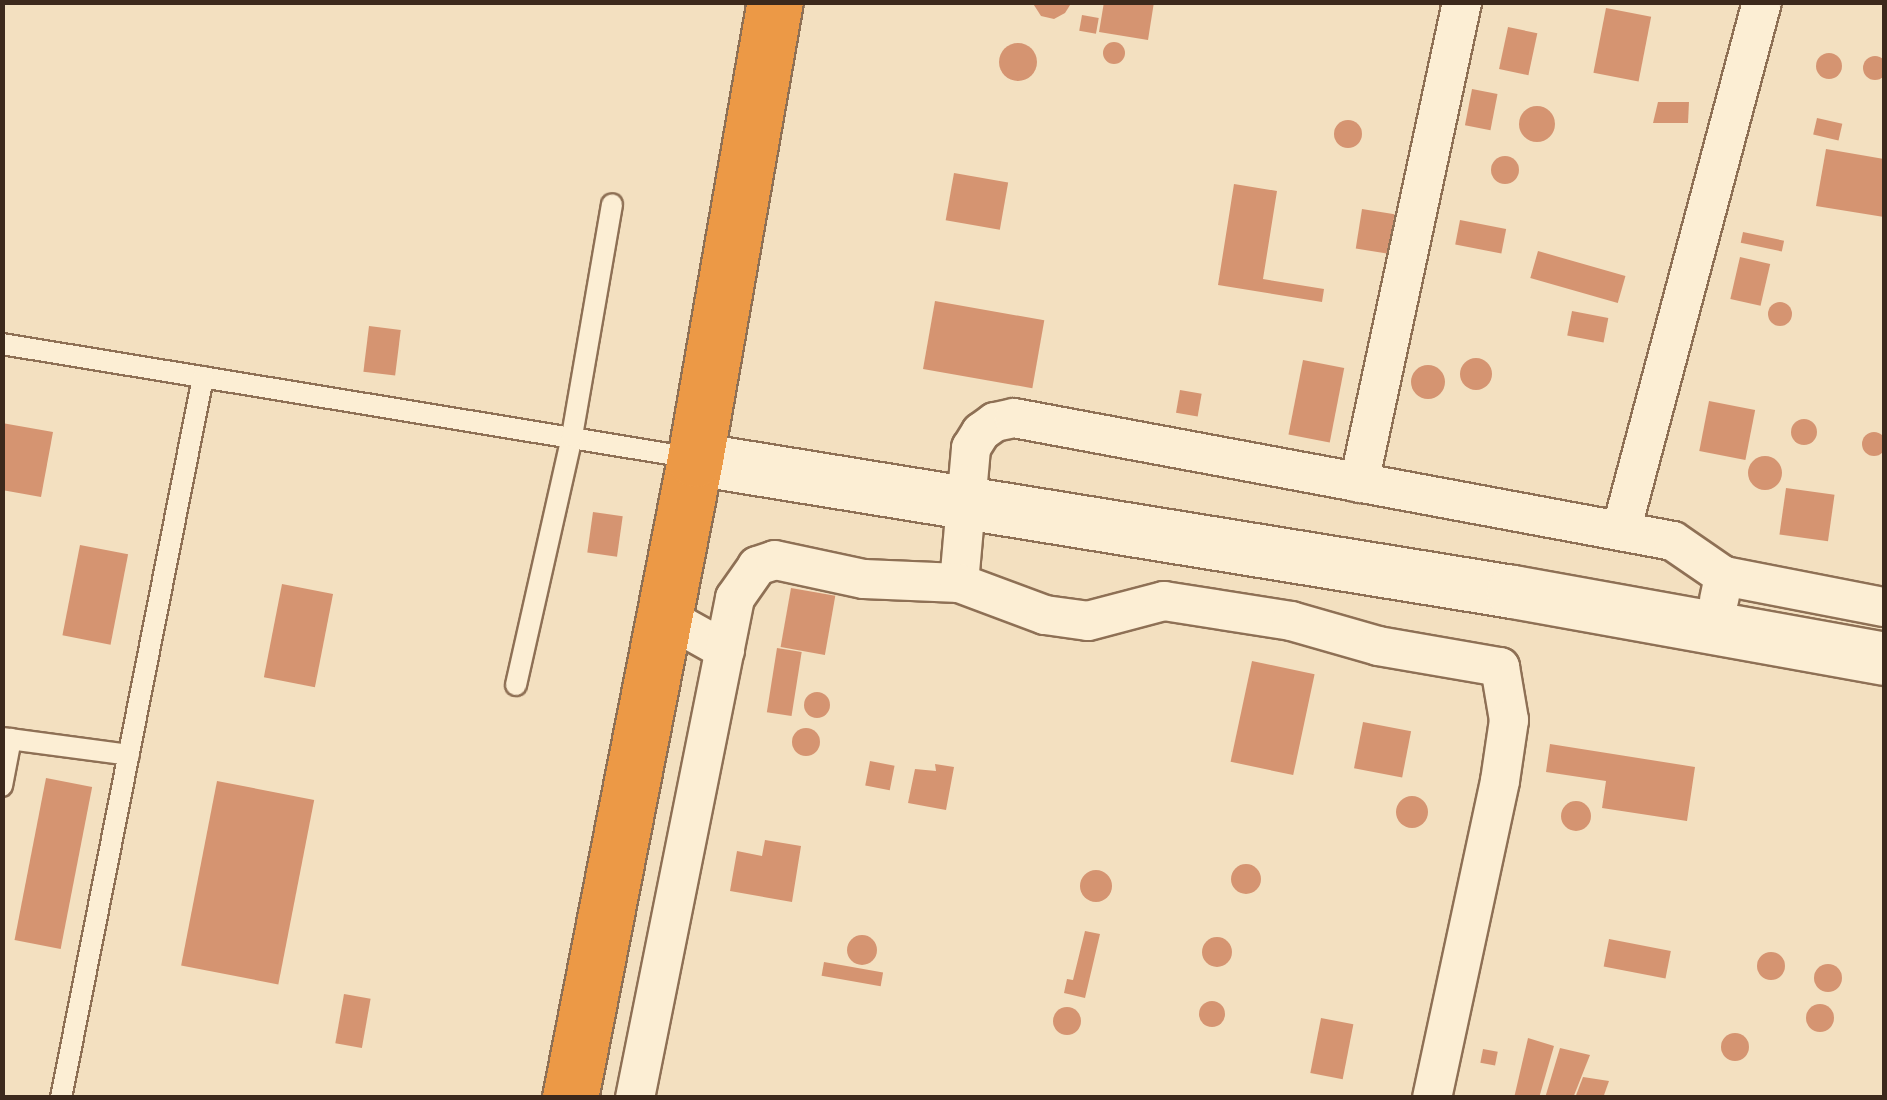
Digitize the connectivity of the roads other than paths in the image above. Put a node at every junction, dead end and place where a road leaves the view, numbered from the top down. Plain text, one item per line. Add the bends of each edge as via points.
1 (775, 2) edge
2 (1462, 2) edge
3 (1762, 2) edge
4 (612, 204) dead end
5 (2, 344) edge
6 (203, 377) junction
7 (572, 436) junction
8 (694, 459) junction
9 (1359, 483) junction
10 (963, 500) junction
11 (1621, 532) junction
12 (1724, 576) junction
13 (959, 583) junction
14 (1884, 607) edge
15 (664, 616) junction
16 (1714, 628) junction
17 (725, 650) junction
18 (1884, 658) edge
19 (516, 685) dead end
20 (7, 739) edge
21 (129, 755) junction
22 (2, 786) edge
23 (586, 1018) junction
24 (648, 1033) junction
25 (60, 1098) edge
26 (570, 1098) edge
27 (635, 1098) edge
28 (1432, 1098) edge

1 - 8 highway
2 - 9 street
3 - 11 street
4 - 7 lane
5 - 6 lane
6 - 7 lane
6 - 21 lane
7 - 8 lane
7 - 19 lane
8 - 10 main road
8 - 15 highway
9 - 10 street via 1014,418 981,432 971,448
9 - 11 street
10 - 13 street
10 - 16 main road
11 - 12 street via 1673,541
12 - 14 street
12 - 16 street
13 - 17 street via 864,579 775,560 745,577
13 - 28 street via 1045,615 1088,621 1164,601 1290,621 1378,646 1500,668 1509,720 1500,781
15 - 17 street
15 - 23 highway
16 - 18 main road
17 - 24 street
20 - 21 lane
20 - 22 lane
21 - 25 lane
23 - 24 street
23 - 26 highway
24 - 27 street

